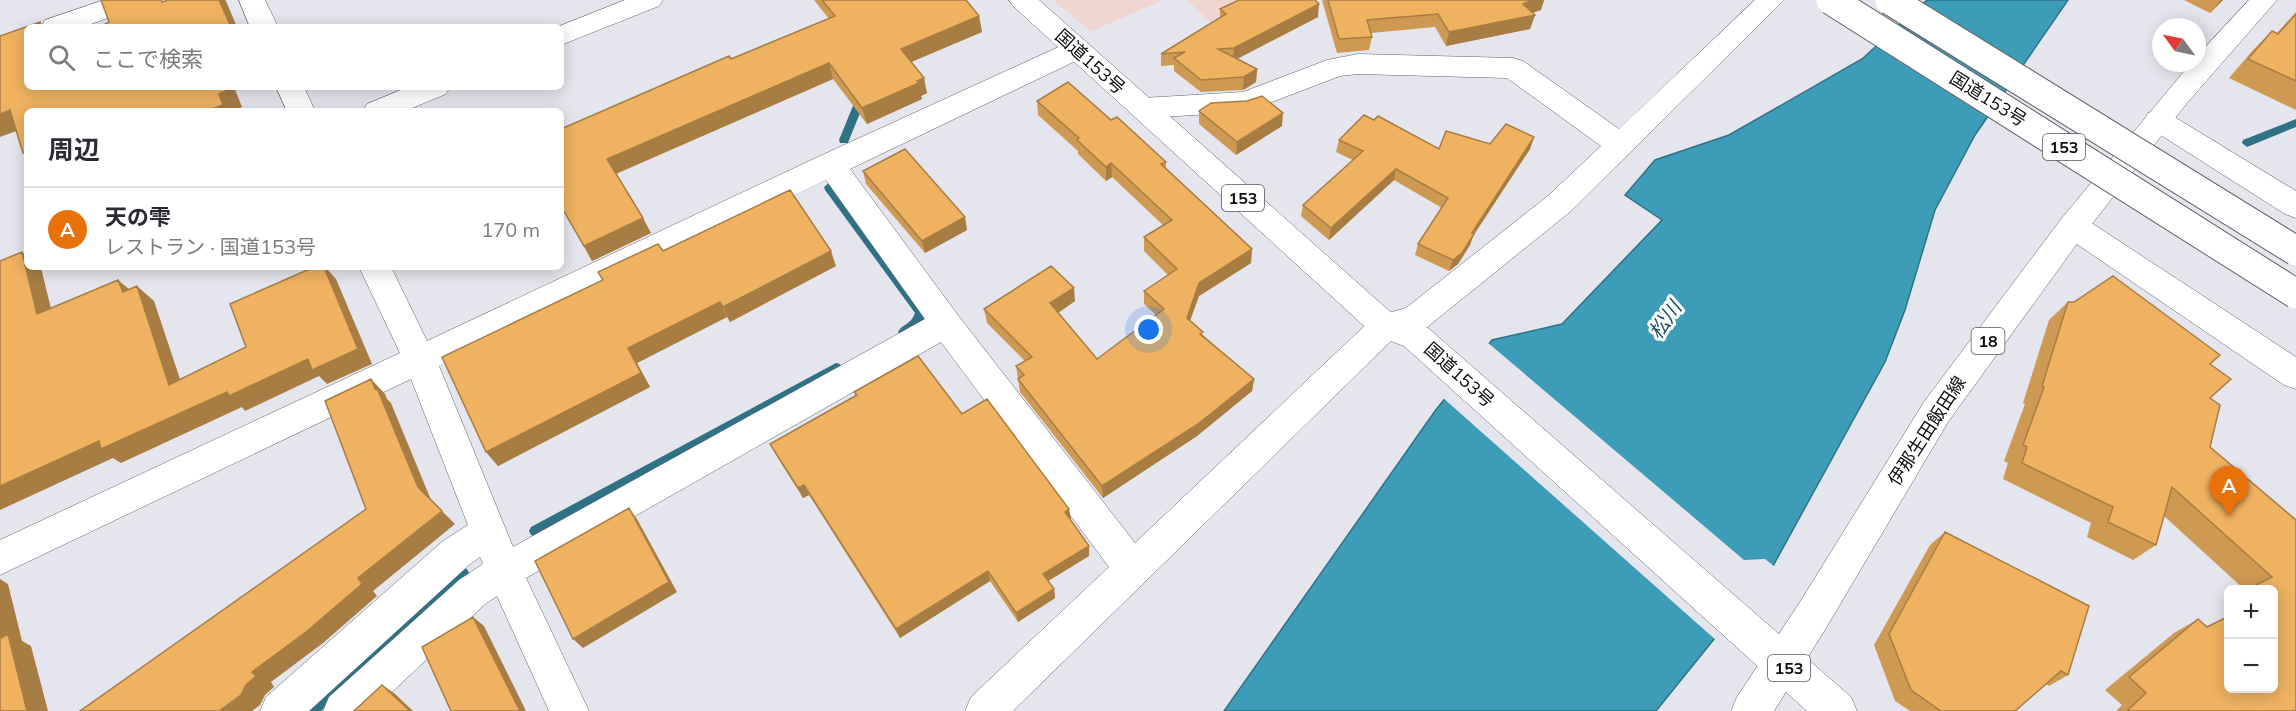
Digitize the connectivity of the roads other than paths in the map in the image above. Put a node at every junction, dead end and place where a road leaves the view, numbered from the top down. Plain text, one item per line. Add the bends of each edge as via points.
1 (132, 0) edge
2 (252, 0) edge
3 (650, 0) edge
4 (1022, 0) edge
5 (1770, 0) edge
6 (1831, 0) edge
7 (1890, 0) edge
8 (2264, 0) edge
9 (64, 24) edge
10 (263, 24) edge
11 (564, 35) edge
12 (1076, 49) junction
13 (291, 90) edge
14 (429, 90) edge
15 (300, 108) edge
16 (384, 108) edge
17 (1143, 108) junction
18 (2158, 120) junction
19 (1620, 145) junction
20 (830, 164) junction
21 (2296, 206) edge
22 (2073, 226) junction
23 (2296, 251) edge
24 (376, 270) edge
25 (2296, 294) edge
26 (946, 323) junction
27 (1401, 332) junction
28 (419, 358) junction
29 (2296, 375) edge
30 (488, 532) junction
31 (0, 558) edge
32 (1132, 568) junction
33 (504, 571) junction
34 (1781, 661) junction
35 (280, 711) edge
36 (343, 711) edge
37 (569, 711) edge
38 (985, 711) edge
39 (1750, 711) edge
40 (1837, 711) edge

1 - 9 main road
2 - 10 main road
3 - 11 main road
4 - 12 main road, 国道153号 / 153
5 - 19 main road
6 - 25 main road, 国道153号 / 153, bridge
7 - 23 main road, 国道153号 / 153, bridge
8 - 18 main road, 伊那生田飯田線 / 18
12 - 17 main road, 国道153号 / 153
12 - 20 main road
13 - 15 main road
14 - 16 main road
17 - 19 main road via 1246,102 1337,67 1358,64 1513,68
17 - 27 main road, 国道153号 / 153
18 - 21 main road
18 - 22 main road, 伊那生田飯田線 / 18
19 - 27 main road via 1560,203
20 - 26 main road
20 - 28 main road
22 - 29 main road
22 - 34 main road, 伊那生田飯田線 / 18 via 1936,412 1814,615
24 - 28 main road
26 - 32 main road
26 - 33 main road
27 - 32 main road
27 - 34 main road, 国道153号 / 153
28 - 30 main road
28 - 31 main road
30 - 33 main road
30 - 35 main road via 456,553
32 - 38 main road
33 - 36 main road via 472,592
33 - 37 main road
34 - 39 main road, 伊那生田飯田線 / 18
34 - 40 main road, 国道153号 / 153

